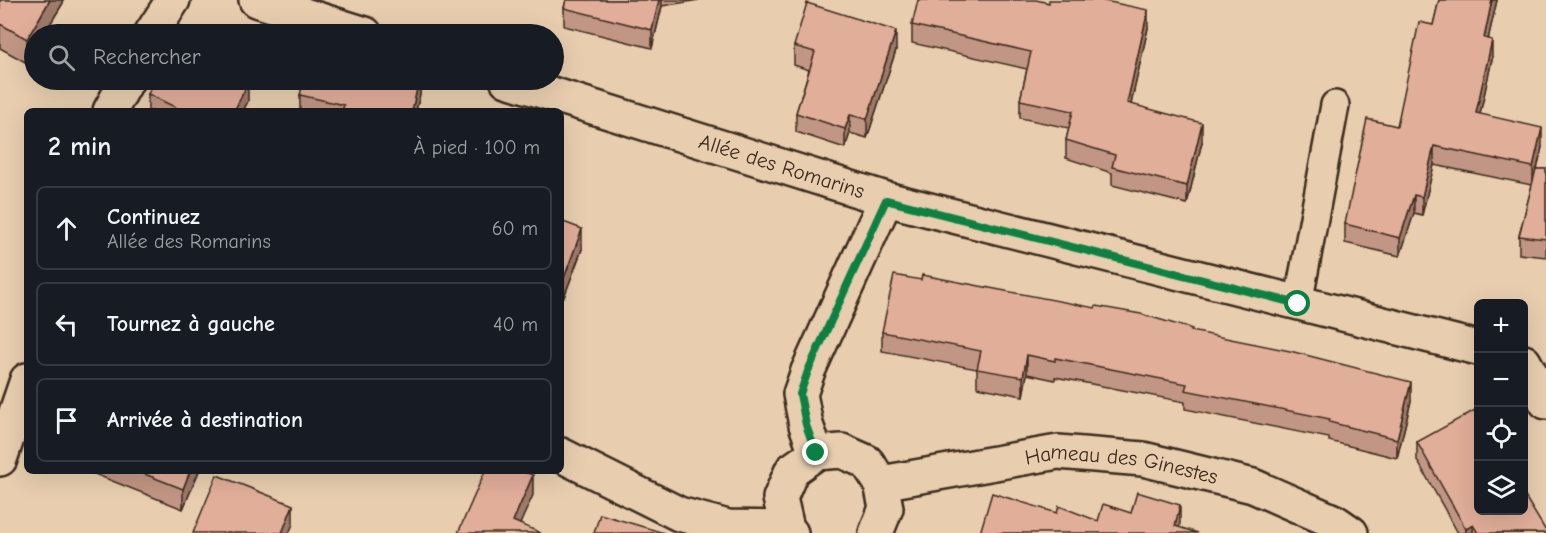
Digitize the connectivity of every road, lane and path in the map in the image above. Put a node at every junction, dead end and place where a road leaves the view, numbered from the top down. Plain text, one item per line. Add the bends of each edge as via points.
1 (172, 0) edge
2 (256, 0) edge
3 (157, 24) edge
4 (333, 24) edge
5 (122, 90) edge
6 (539, 90) edge
7 (1335, 105) dead end
8 (112, 108) edge
9 (886, 200) junction
10 (1298, 304) junction
11 (1474, 347) edge
12 (1528, 362) edge
13 (1546, 365) edge
14 (1528, 368) edge
15 (24, 389) edge
16 (1546, 402) edge
17 (816, 453) junction
18 (564, 456) edge
19 (0, 459) edge
20 (881, 483) junction
21 (789, 531) edge
22 (876, 533) edge
23 (1351, 533) edge

1 - 3 street
2 - 4 street
5 - 8 street
6 - 9 street, Allée des Romarins
7 - 10 lane
9 - 10 street, Allée des Romarins
9 - 17 street via 800,394
10 - 11 street, Allée des Romarins
12 - 13 street
14 - 16 street
15 - 19 street
17 - 20 street via 842,451 867,462
17 - 21 street via 792,470 780,498
18 - 21 street via 680,514 728,527
20 - 22 street via 886,508
20 - 23 street, Hameau des Ginestes via 1058,452 1143,459 1253,486

